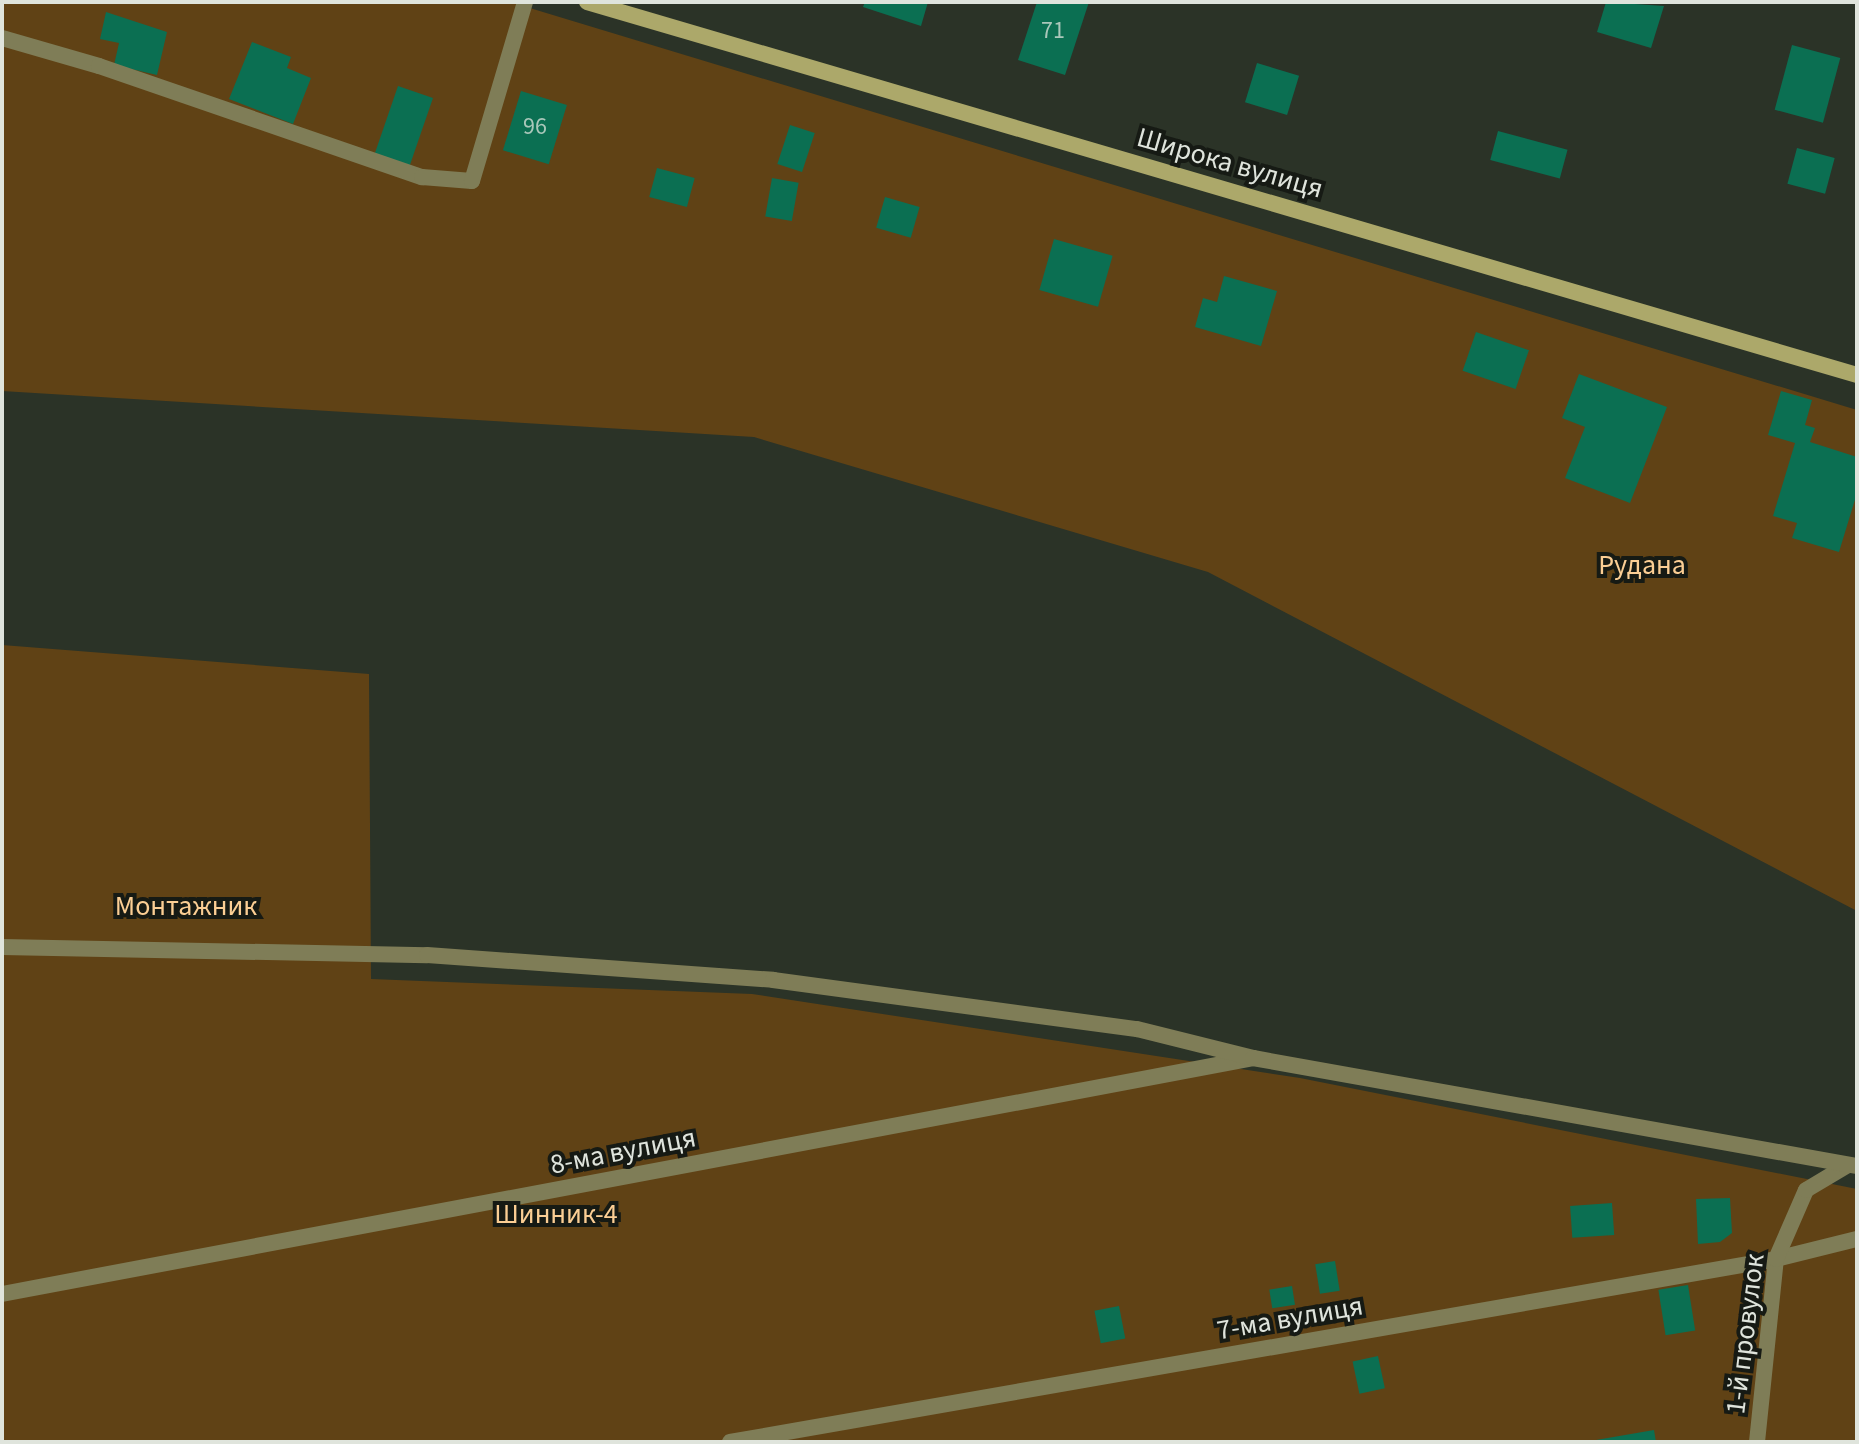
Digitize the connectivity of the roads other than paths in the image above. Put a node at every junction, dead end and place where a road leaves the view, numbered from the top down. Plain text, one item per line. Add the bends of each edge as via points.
1 (525, 2) edge
2 (587, 2) edge
3 (2, 38) edge
4 (1856, 371) edge
5 (2, 947) edge
6 (1253, 1058) junction
7 (1852, 1166) edge
8 (1857, 1239) edge
9 (1776, 1259) junction
10 (2, 1294) edge
11 (730, 1442) edge
12 (1757, 1442) edge

1 - 3 street via 472,181 422,177
2 - 4 street, Широка вулиця
5 - 6 street via 427,955 773,980 1137,1029
6 - 7 street
6 - 10 street, 8-ма вулиця
7 - 9 street, 1-й провулок via 1806,1190
8 - 9 street, 7-ма вулиця
9 - 11 street, 7-ма вулиця
9 - 12 street, 1-й провулок

